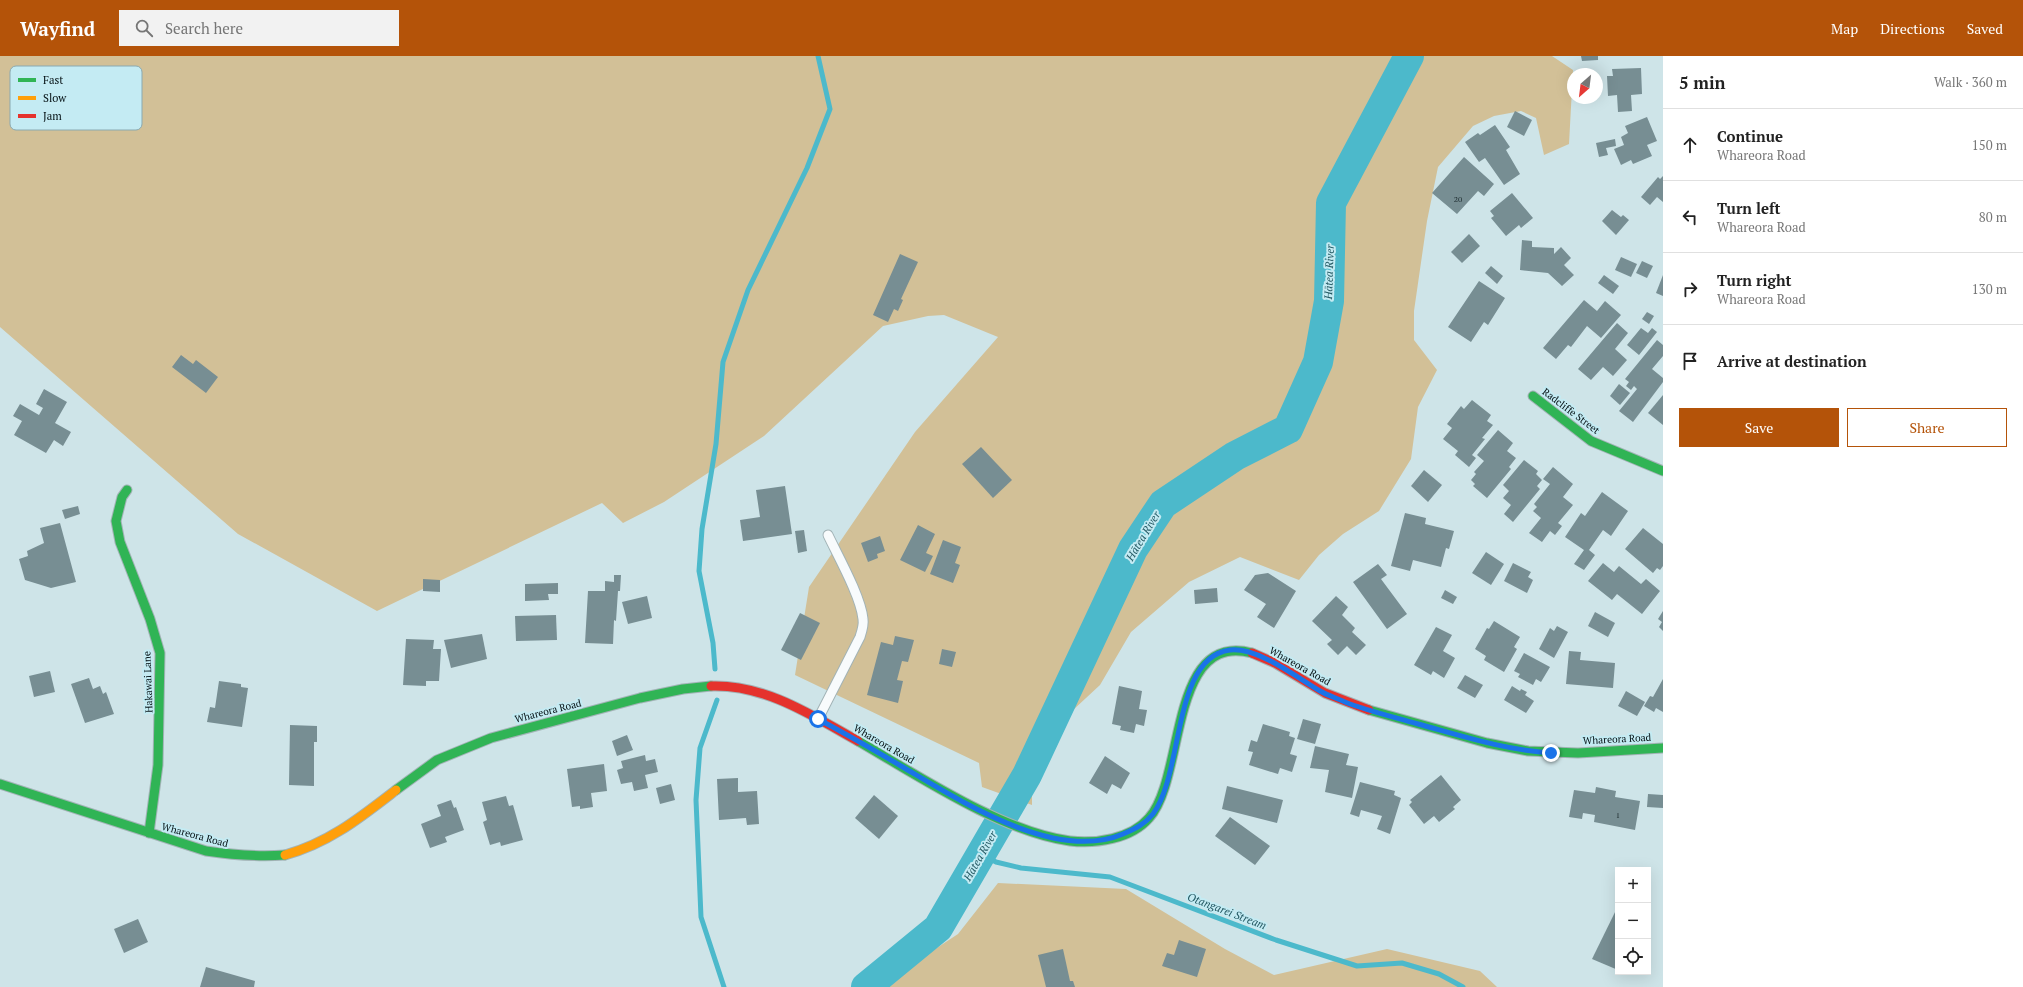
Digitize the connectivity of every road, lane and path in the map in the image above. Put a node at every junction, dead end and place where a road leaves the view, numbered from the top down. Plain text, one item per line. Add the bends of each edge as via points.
1 (1533, 396) dead end
2 (1663, 471) edge
3 (127, 490) dead end
4 (828, 535) dead end
5 (818, 719) junction
6 (1663, 748) edge
7 (0, 784) edge
8 (149, 833) junction

1 - 2 street, Radcliffe Street via 1591,441
3 - 8 street, Hakawai Lane via 122,497 116,521 120,542 150,619 160,653 158,765
4 - 5 lane via 860,605 864,626
5 - 6 street, Whareora Road via 961,801 1025,830 1058,840 1090,842 1110,839 1135,829 1152,815 1166,792 1181,718 1194,678 1207,660 1230,650 1244,650 1257,655 1322,692 1347,703 1480,741 1526,751 1551,753
5 - 8 street, Whareora Road via 786,703 743,688 718,686 673,691 504,733 466,746 437,760 331,839 285,856 234,856 206,851
7 - 8 street, Whareora Road

